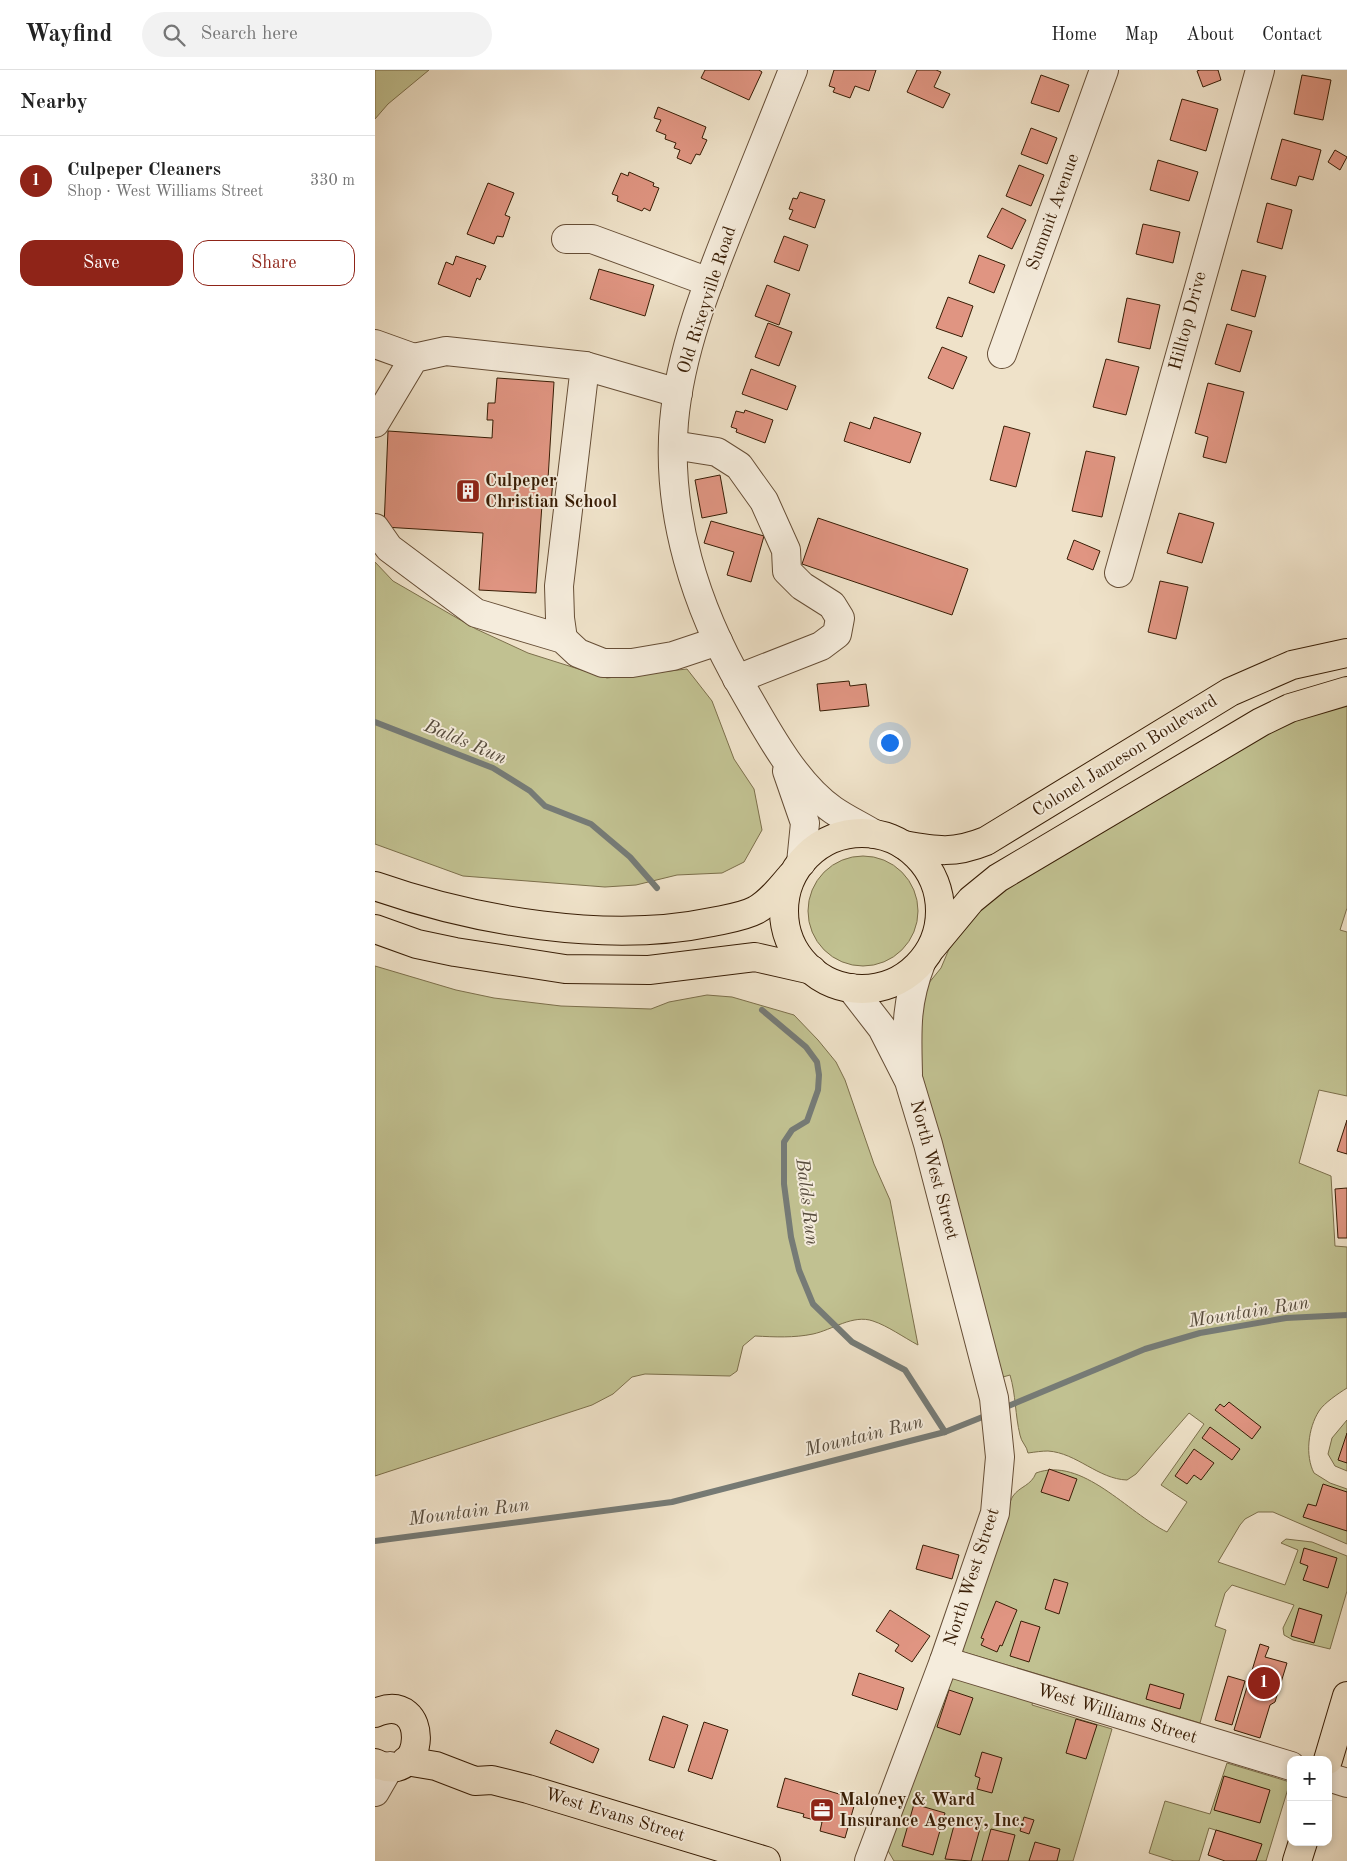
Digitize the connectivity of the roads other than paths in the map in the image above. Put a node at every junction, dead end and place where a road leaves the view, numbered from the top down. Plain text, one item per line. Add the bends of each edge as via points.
1 (793, 70) edge
2 (1104, 70) edge
3 (1260, 70) edge
4 (566, 239) dead end
5 (709, 282) junction
6 (375, 344) edge
7 (1002, 354) dead end
8 (414, 358) junction
9 (585, 366) junction
10 (678, 393) junction
11 (375, 422) edge
12 (673, 445) junction
13 (375, 528) edge
14 (1119, 573) dead end
15 (563, 639) junction
16 (718, 641) junction
17 (1347, 653) edge
18 (737, 678) junction
19 (1347, 691) edge
20 (780, 753) junction
21 (874, 834) junction
22 (904, 844) junction
23 (798, 867) junction
24 (375, 886) edge
25 (375, 929) edge
26 (926, 955) junction
27 (812, 970) junction
28 (851, 988) junction
29 (909, 1081) junction
30 (944, 1662) junction
31 (1347, 1696) edge
32 (377, 1711) edge
33 (414, 1724) junction
34 (1329, 1756) edge
35 (390, 1763) edge
36 (1287, 1765) edge
37 (1332, 1778) edge
38 (492, 1780) junction
39 (1347, 1783) edge
40 (375, 1792) edge
41 (1302, 1846) edge
42 (766, 1861) edge
43 (869, 1861) edge
44 (1297, 1861) edge

1 - 5 street, Old Rixeyville Road
2 - 7 street, Summit Avenue
3 - 14 street, Hilltop Drive
4 - 5 street via 592,239
5 - 10 street, Old Rixeyville Road
6 - 8 street
8 - 9 street via 446,351
8 - 11 street
9 - 10 street
9 - 15 street via 559,586
10 - 12 street, Old Rixeyville Road
12 - 16 street, Old Rixeyville Road via 676,502 695,588
12 - 18 street via 717,452 739,466 763,501 786,550 787,571 802,586 832,605 840,618 837,634 821,646
13 - 15 street via 389,548 476,613
15 - 16 street via 579,653 603,663 632,663 673,656
16 - 18 street, Old Rixeyville Road
17 - 22 main road, Colonel Jameson Boulevard via 1292,665 1229,692 968,849 939,852
18 - 20 street, Old Rixeyville Road
19 - 26 main road via 1290,708 1261,722 998,878 971,900
20 - 21 street, Old Rixeyville Road via 833,810
20 - 23 street via 805,823
21 - 22 main road
21 - 23 main road via 857,833 826,842 812,851
22 - 26 main road via 934,879 940,902 939,925
23 - 24 main road via 755,910 697,925 654,929 579,928 492,917 431,905
23 - 27 main road via 787,891 784,912 794,947
25 - 27 main road via 417,944 565,969 649,970 755,957
26 - 28 main road via 901,979 877,987
26 - 29 street, North West Street via 912,986 908,1008
27 - 28 main road
28 - 29 street, North West Street via 882,1028
29 - 30 street, North West Street via 989,1380 999,1434 1001,1471 995,1513
30 - 36 street, West Williams Street
30 - 43 street, North West Street
31 - 34 main road
32 - 33 main road, West Evans Street via 400,1712
33 - 35 main road via 417,1743 413,1754
33 - 38 main road, West Evans Street via 439,1748 471,1764
35 - 38 main road, West Evans Street via 435,1766 475,1781
35 - 40 street
37 - 39 street
38 - 42 main road, West Evans Street
41 - 44 main road

